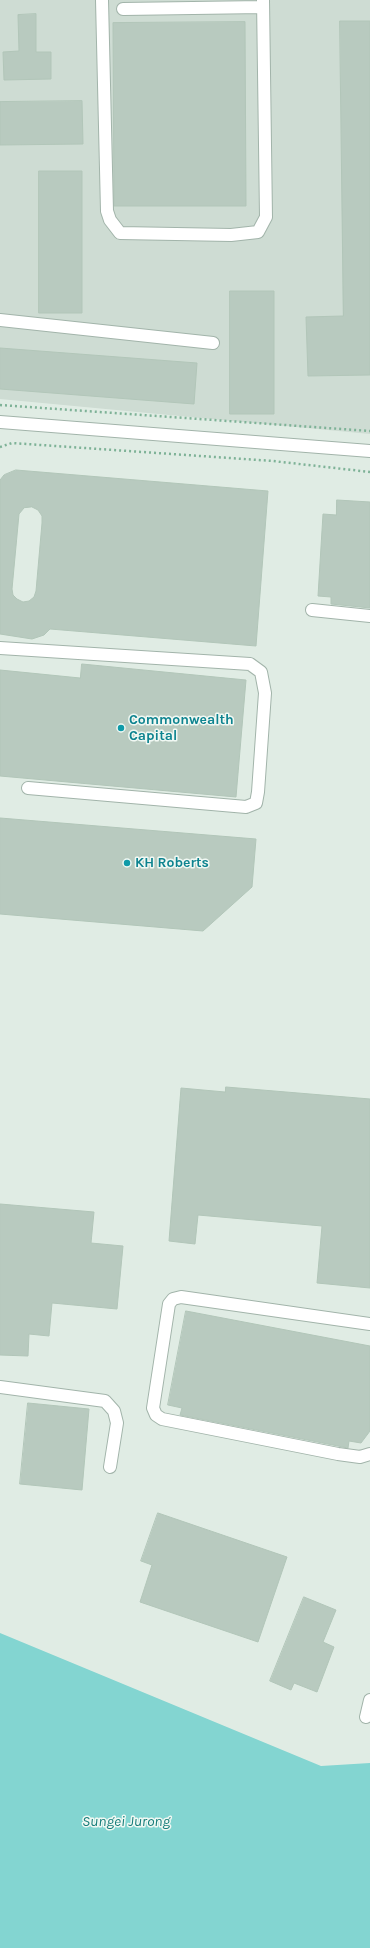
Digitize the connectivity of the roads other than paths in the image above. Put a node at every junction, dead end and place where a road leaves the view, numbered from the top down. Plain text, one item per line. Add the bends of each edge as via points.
1 (102, 0) edge
2 (263, 3) edge
3 (123, 9) dead end
4 (0, 320) edge
5 (214, 343) dead end
6 (0, 422) edge
7 (370, 451) edge
8 (312, 610) dead end
9 (370, 616) edge
10 (0, 648) edge
11 (28, 788) dead end
12 (370, 1324) edge
13 (0, 1387) edge
14 (370, 1454) edge
15 (110, 1467) dead end
16 (370, 1700) edge
17 (366, 1718) dead end

1 - 2 street via 107,211 120,233 231,235 258,232 266,217
2 - 3 street
4 - 5 street
6 - 7 street
8 - 9 street
10 - 11 street via 250,664 261,672 265,693 256,803 246,807
12 - 14 street via 181,1297 173,1299 169,1304 153,1408 156,1415 162,1419 338,1454 360,1457
13 - 15 street via 105,1400 114,1411 117,1423
16 - 17 street

